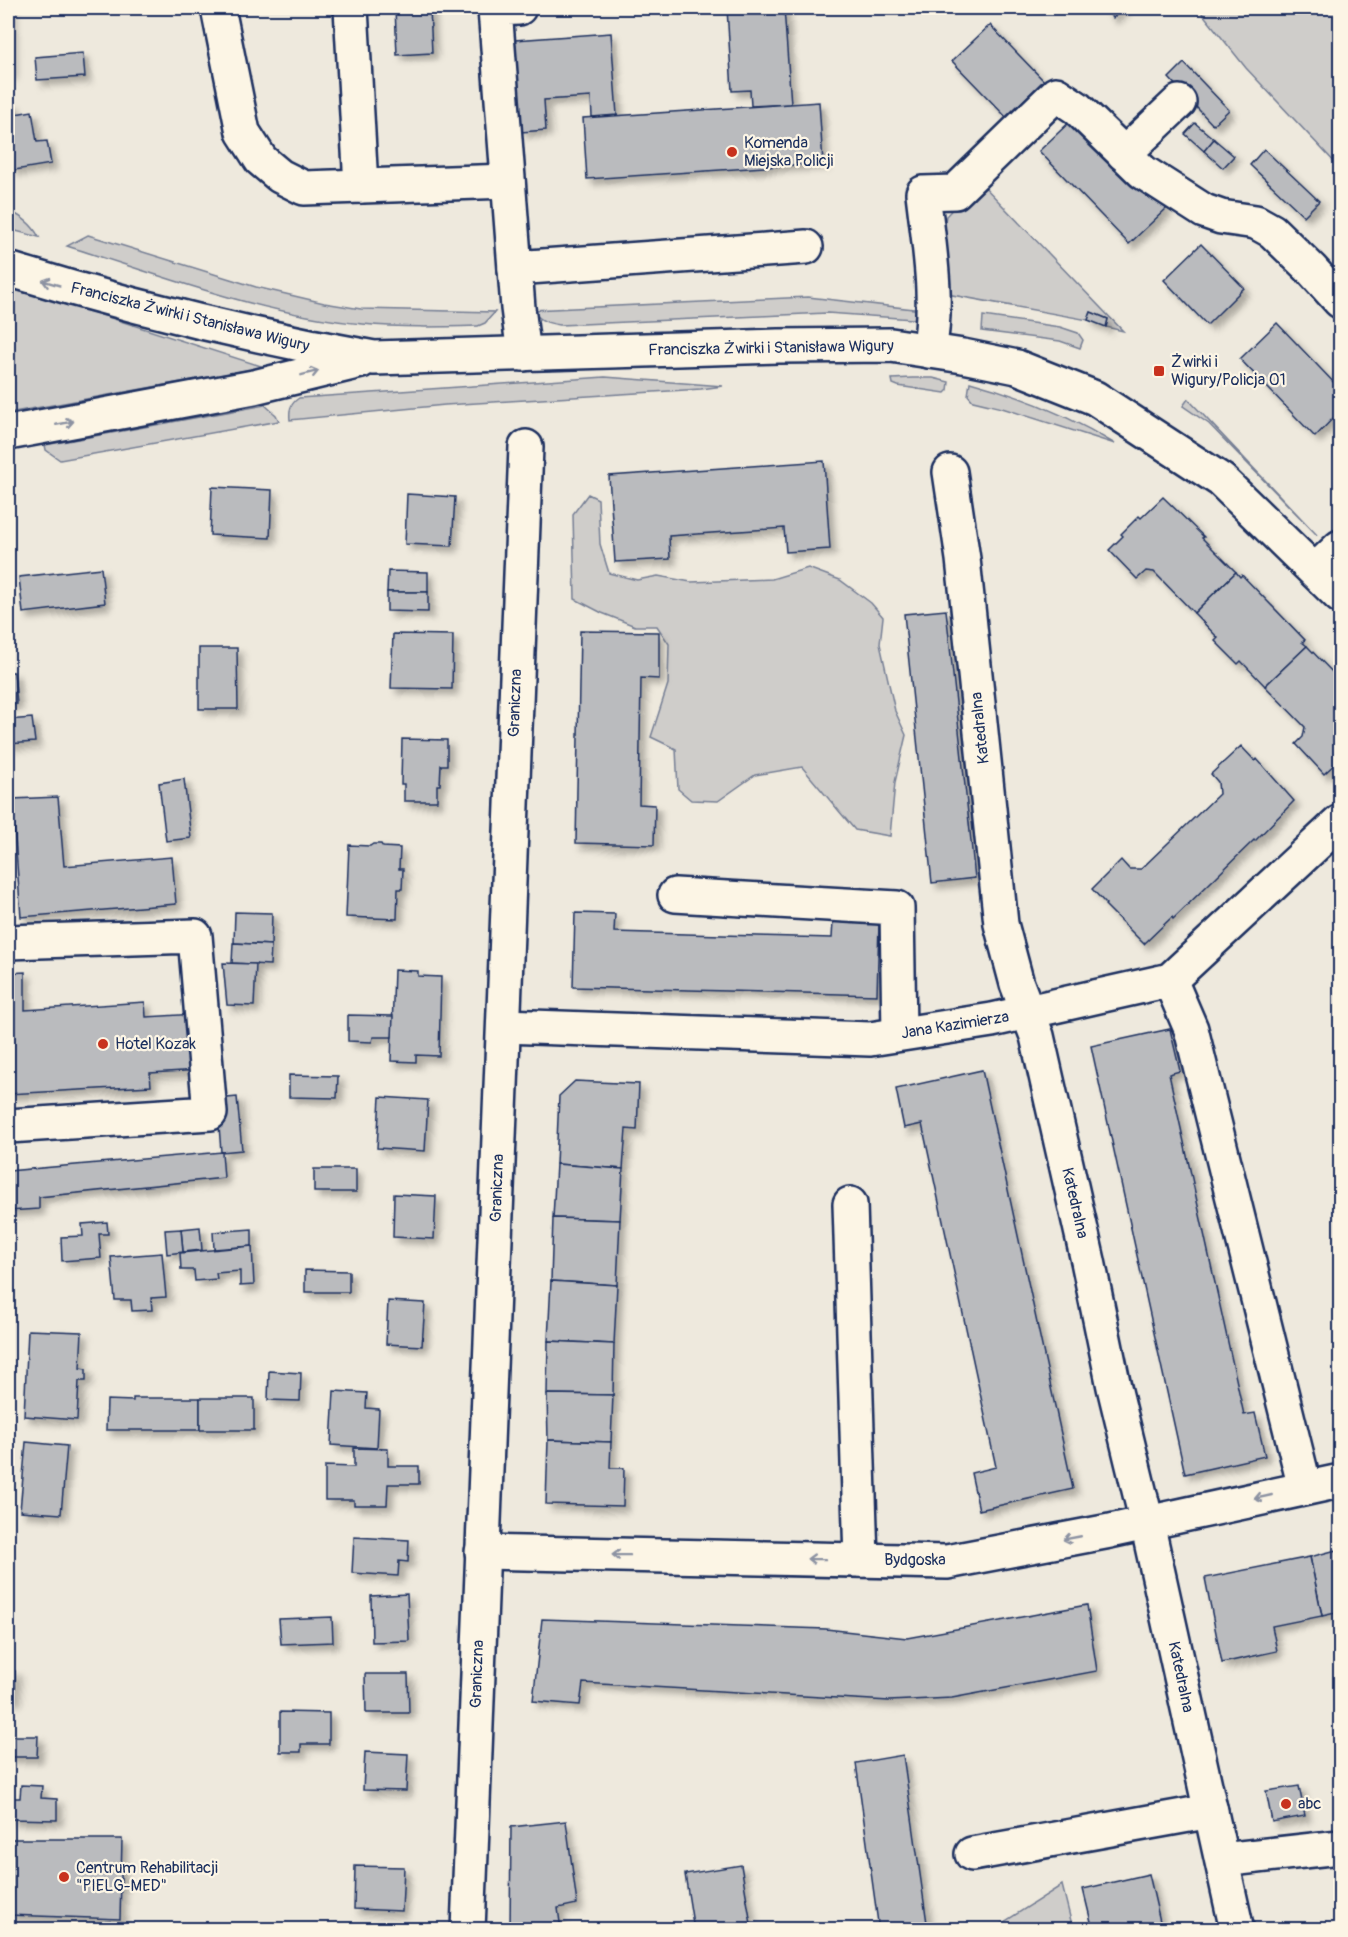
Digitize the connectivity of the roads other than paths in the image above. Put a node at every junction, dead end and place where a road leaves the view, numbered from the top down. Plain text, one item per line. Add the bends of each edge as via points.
1 (218, 8) edge
2 (351, 8) edge
3 (502, 8) edge
4 (1179, 102) dead end
5 (1124, 154) junction
6 (508, 181) junction
7 (361, 186) junction
8 (806, 248) dead end
9 (515, 268) junction
10 (8, 269) edge
11 (1341, 301) edge
12 (929, 351) junction
13 (524, 354) junction
14 (374, 358) junction
15 (8, 433) edge
16 (526, 447) dead end
17 (950, 472) dead end
18 (1341, 547) edge
19 (1315, 571) junction
20 (1341, 596) edge
21 (1340, 823) edge
22 (675, 895) dead end
23 (8, 942) edge
24 (1170, 980) junction
25 (1029, 1012) junction
26 (504, 1026) junction
27 (899, 1033) junction
28 (8, 1126) edge
29 (850, 1204) dead end
30 (1341, 1481) edge
31 (1305, 1488) junction
32 (1148, 1523) junction
33 (482, 1552) junction
34 (861, 1560) junction
35 (1211, 1811) junction
36 (1341, 1847) edge
37 (972, 1854) dead end
38 (1222, 1860) junction
39 (468, 1929) edge
40 (1237, 1929) edge

1 - 7 street via 243,132 261,160 280,176 304,188
2 - 7 street
3 - 6 street
4 - 5 street
5 - 11 street via 1143,172 1204,211 1256,222 1272,231
5 - 12 street via 1077,108 1056,94 955,192 923,193 934,298
6 - 7 street
6 - 9 street
8 - 9 street
9 - 13 street
14 -> 10 street, Franciszka Żwirki i Stanisława Wigury via 185,319
12 - 13 street, Franciszka Żwirki i Stanisława Wigury via 891,345
12 - 19 street, Franciszka Żwirki i Stanisława Wigury via 1017,367 1095,398 1221,480
13 - 14 street, Franciszka Żwirki i Stanisława Wigury
15 -> 14 street, Franciszka Żwirki i Stanisława Wigury via 254,387
16 - 26 street, Graniczna
17 - 25 street, Katedralna via 963,559 1001,924
18 - 19 street
19 - 20 street, Franciszka Żwirki i Stanisława Wigury
21 - 24 street
22 - 27 street via 897,908
23 - 28 street via 195,936 210,1113
24 - 25 street, Jana Kazimierza
24 - 31 street via 1191,1029
25 - 27 street, Jana Kazimierza
25 - 32 street, Katedralna
26 - 27 street, Jana Kazimierza via 870,1039
26 - 33 street, Graniczna
29 - 34 street
30 - 31 street, Bydgoska
31 -> 32 street, Bydgoska
32 -> 34 street, Bydgoska via 947,1562
32 - 35 street, Katedralna
34 -> 33 street, Bydgoska
33 - 39 street, Graniczna
35 - 37 street
35 - 38 street, Katedralna
36 - 38 street
38 - 40 street, Katedralna

